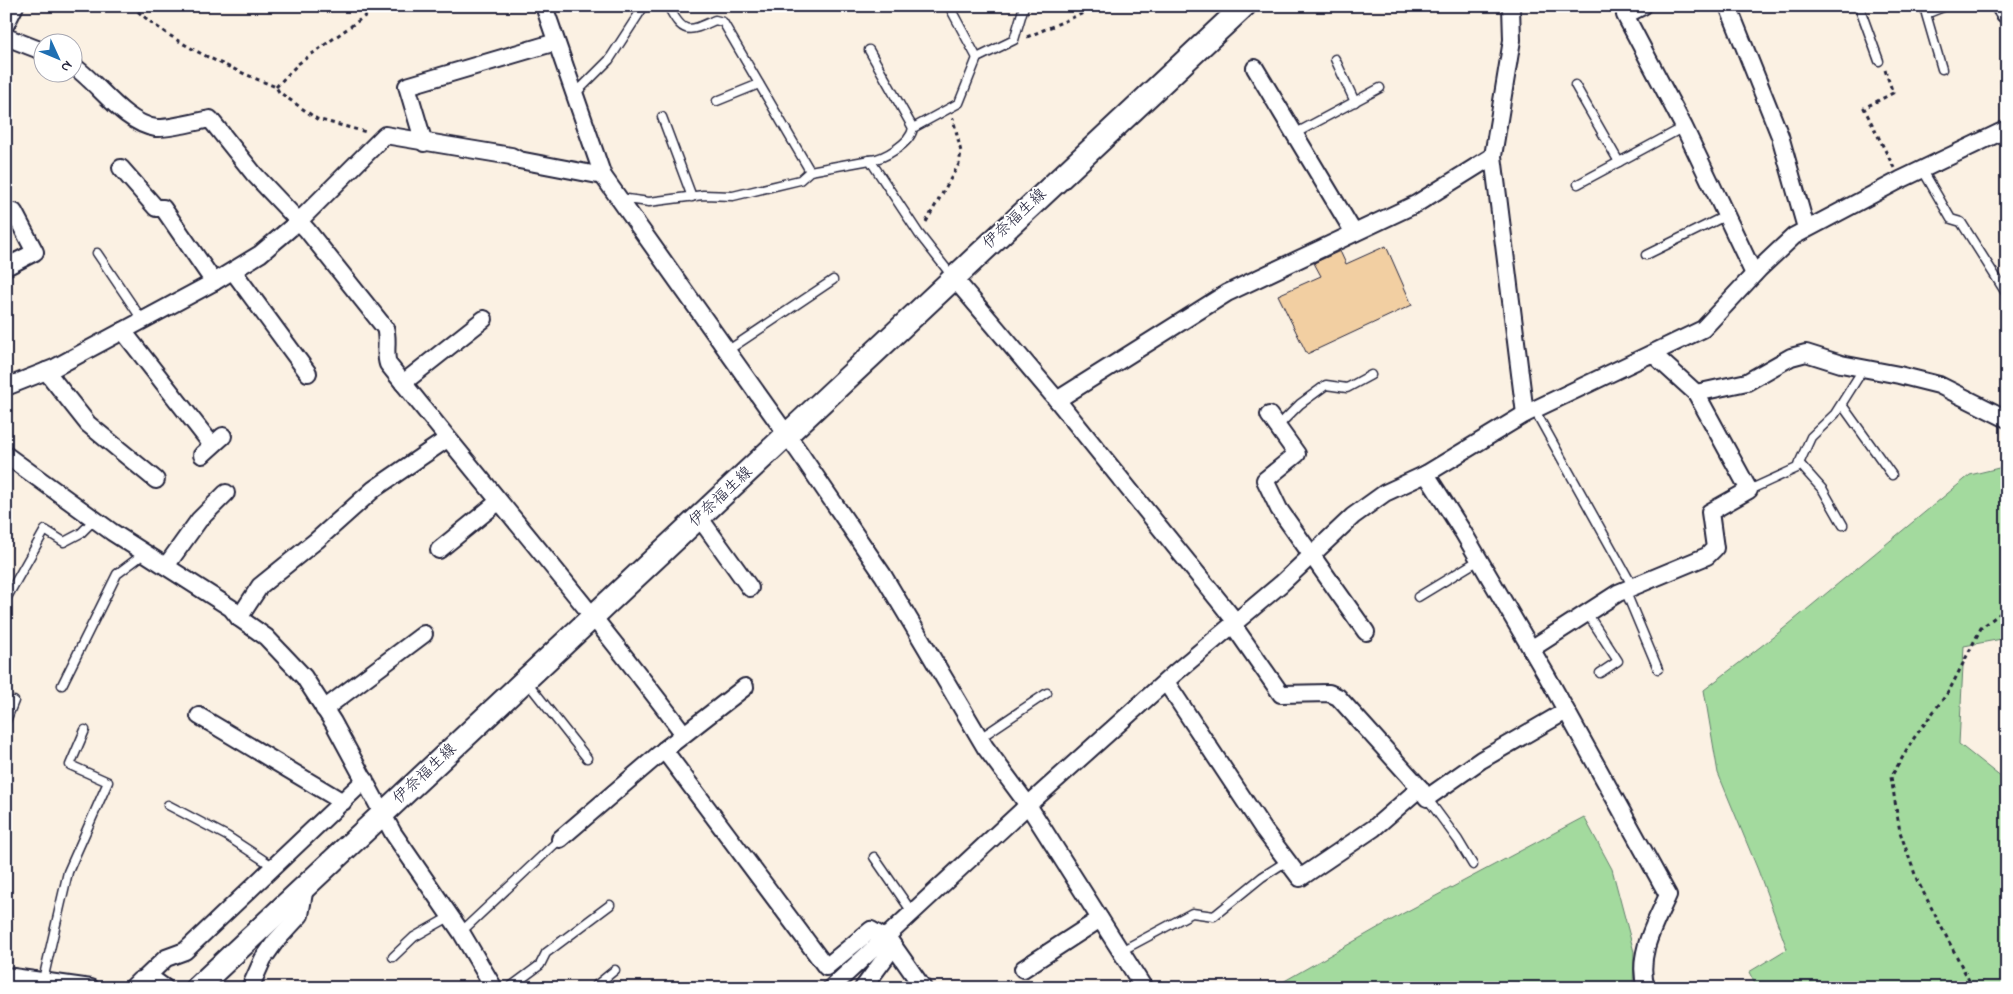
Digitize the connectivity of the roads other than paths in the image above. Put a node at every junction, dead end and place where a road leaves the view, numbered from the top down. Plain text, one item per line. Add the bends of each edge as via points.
1 (15, 6) edge
2 (544, 6) edge
3 (644, 6) edge
4 (668, 6) edge
5 (950, 6) edge
6 (1024, 6) edge
7 (1244, 6) edge
8 (1511, 6) edge
9 (1643, 6) edge
10 (1728, 6) edge
11 (1859, 6) edge
12 (1946, 6) edge
13 (2002, 6) edge
14 (2007, 12) edge
15 (6, 24) edge
16 (6, 37) edge
17 (556, 42) junction
18 (32, 47) edge
19 (869, 50) dead end
20 (977, 58) junction
21 (1335, 60) dead end
22 (1879, 61) road end
23 (1255, 68) dead end
24 (1942, 70) dead end
25 (82, 71) edge
26 (759, 84) junction
27 (1575, 85) dead end
28 (1380, 88) dead end
29 (574, 96) junction
30 (717, 101) dead end
31 (1355, 102) junction
32 (662, 117) dead end
33 (1684, 127) junction
34 (913, 128) junction
35 (2007, 129) edge
36 (1296, 133) junction
37 (424, 143) junction
38 (1493, 156) junction
39 (870, 160) junction
40 (1619, 162) junction
41 (121, 168) dead end
42 (1922, 169) junction
43 (810, 171) junction
44 (603, 176) junction
45 (1578, 184) dead end
46 (692, 197) junction
47 (617, 198) junction
48 (14, 212) dead end
49 (1725, 216) junction
50 (299, 221) junction
51 (1806, 228) junction
52 (1354, 233) junction
53 (97, 252) dead end
54 (1646, 255) dead end
55 (6, 267) edge
56 (233, 271) junction
57 (1754, 274) junction
58 (953, 277) junction
59 (833, 280) dead end
60 (214, 282) junction
61 (2006, 293) edge
62 (484, 319) dead end
63 (144, 321) junction
64 (123, 331) junction
65 (727, 351) junction
66 (1653, 354) junction
67 (1864, 368) junction
68 (46, 371) junction
69 (308, 373) dead end
70 (1371, 375) dead end
71 (403, 383) junction
72 (7, 386) edge
73 (1696, 394) junction
74 (1057, 400) junction
75 (1842, 405) junction
76 (1530, 412) junction
77 (2007, 419) edge
78 (1274, 421) joint
79 (787, 436) junction
80 (447, 439) junction
81 (212, 446) dead end
82 (6, 455) edge
83 (1800, 463) junction
84 (1426, 474) junction
85 (1892, 475) dead end
86 (156, 480) dead end
87 (1748, 490) junction
88 (226, 493) dead end
89 (498, 502) junction
90 (699, 517) junction
91 (95, 519) junction
92 (1843, 525) dead end
93 (439, 550) dead end
94 (145, 553) junction
95 (1311, 554) junction
96 (1479, 560) junction
97 (166, 566) junction
98 (750, 588) dead end
99 (1629, 589) junction
100 (1418, 597) dead end
101 (6, 599) edge
102 (1587, 613) junction
103 (594, 616) junction
104 (239, 618) junction
105 (1234, 623) junction
106 (1366, 632) dead end
107 (424, 634) dead end
108 (1531, 649) junction
109 (1658, 669) dead end
110 (1600, 673) dead end
111 (526, 680) junction
112 (1166, 682) junction
113 (62, 686) dead end
114 (745, 687) dead end
115 (1047, 693) dead end
116 (14, 701) dead end
117 (324, 709) junction
118 (1566, 711) junction
119 (199, 716) dead end
120 (6, 720) edge
121 (85, 730) dead end
122 (684, 734) junction
123 (980, 738) junction
124 (664, 750) junction
125 (587, 758) dead end
126 (365, 780) junction
127 (1423, 793) junction
128 (343, 802) junction
129 (168, 805) dead end
130 (1028, 805) junction
131 (382, 814) junction
132 (560, 838) joint
133 (874, 857) dead end
134 (1287, 861) junction
135 (1473, 865) dead end
136 (275, 867) junction
137 (305, 888) junction
138 (610, 905) dead end
139 (912, 912) junction
140 (451, 916) junction
141 (1100, 920) junction
142 (461, 932) junction
143 (884, 938) junction
144 (1121, 951) junction
145 (393, 957) dead end
146 (1023, 969) dead end
147 (615, 970) dead end
148 (6, 976) edge
149 (43, 980) junction
150 (149, 984) edge
151 (92, 988) edge
152 (198, 988) edge
153 (250, 988) edge
154 (494, 988) edge
155 (509, 988) edge
156 (593, 988) edge
157 (831, 988) edge
158 (863, 988) edge
159 (923, 988) edge
160 (1144, 988) edge
161 (1646, 988) edge

1 - 15 street
2 - 17 street
3 - 29 lane via 609,60
4 - 26 lane via 678,24 688,29 715,20 723,22
5 - 20 lane
6 - 20 lane via 1014,40
7 - 58 main road, 伊奈福生線
8 - 38 street via 1512,40
9 - 33 street via 1625,15
10 - 51 street via 1780,136
11 - 22 lane
12 - 24 lane via 1926,14
13 - 14 main road
16 - 18 street
17 - 29 street
17 - 37 street via 407,86
19 - 34 lane
20 - 34 lane via 959,103
21 - 31 lane
23 - 36 street
25 - 50 street via 111,101 136,120 156,128 210,119 254,174
26 - 30 lane
26 - 43 lane
27 - 40 lane
28 - 31 lane
29 - 44 street
31 - 36 lane
32 - 46 lane
33 - 40 lane
33 - 49 street
34 - 39 lane via 904,142
35 - 42 street
36 - 52 street
37 - 44 street via 511,156
37 - 50 street via 385,135
38 - 52 street via 1416,204
38 - 76 street
39 - 43 lane
39 - 58 lane via 919,234
40 - 45 lane
41 - 60 street via 156,208 163,208
42 - 51 street
42 - 61 lane via 1952,219 1961,222
43 - 46 lane via 800,180 733,196
44 - 47 street
46 - 47 lane via 649,202
47 - 65 street
48 - 55 street via 35,252
49 - 54 lane
49 - 57 street
50 - 56 street via 260,254
50 - 71 street via 385,328 388,364
51 - 57 street
52 - 74 street via 1227,293
53 - 63 lane
56 - 60 street
56 - 69 street
57 - 66 street via 1703,329
58 - 74 street
58 - 79 main road, 伊奈福生線
59 - 65 lane
60 - 63 street
62 - 71 street
63 - 64 street
64 - 68 street
64 - 81 street
65 - 79 street
66 - 73 street
66 - 76 street
67 - 73 street via 1806,353 1791,357 1747,382
67 - 75 lane
67 - 77 street via 1946,387
68 - 72 street
68 - 86 street via 88,424
70 - 78 lane via 1347,388 1326,385
71 - 80 street
73 - 87 street
74 - 105 street
75 - 83 lane via 1812,437
75 - 85 lane
76 - 84 street
76 - 99 lane
78 - 95 street via 1298,454 1265,480 1279,509
79 - 90 main road, 伊奈福生線
79 - 123 street via 883,575
80 - 89 street
80 - 104 street via 374,489 260,586
82 - 91 street
83 - 87 lane via 1789,473
83 - 92 lane via 1823,490
84 - 95 street via 1385,493 1353,516
84 - 96 street
87 - 99 street via 1710,512 1715,548 1712,552
88 - 97 street via 198,520
89 - 93 street
89 - 103 street
90 - 98 street
90 - 103 main road, 伊奈福生線
91 - 94 street
91 - 101 lane via 81,533 64,542 45,530
94 - 97 street
94 - 113 lane via 117,574
95 - 105 street
95 - 106 street
96 - 100 lane
96 - 108 street
97 - 104 street via 231,608
99 - 102 street
99 - 109 lane
102 - 108 street
102 - 110 lane via 1618,661
103 - 111 main road, 伊奈福生線
103 - 122 street
104 - 117 street via 266,637 304,677
105 - 112 street
105 - 127 street via 1281,694 1329,693 1338,697
107 - 117 street
108 - 118 street
111 - 125 lane
111 - 131 main road, 伊奈福生線
112 - 130 street
112 - 134 street
114 - 122 street
115 - 123 lane
116 - 120 lane
117 - 126 street
118 - 127 street
118 - 161 street via 1668,895 1644,953
119 - 128 street
121 - 149 lane via 70,765 108,782 68,872
122 - 124 street
123 - 130 street
124 - 132 street
124 - 143 street via 826,967 871,930
126 - 128 street
126 - 131 street
127 - 134 street via 1300,878
127 - 135 lane
128 - 136 street
129 - 136 lane via 227,836
130 - 139 street
130 - 141 street
131 - 137 main road, 伊奈福生線
131 - 140 street
132 - 142 lane
133 - 139 lane
134 - 144 lane via 1214,916 1192,913
136 - 150 street via 185,951 166,958
137 - 152 main road, 伊奈福生線
137 - 153 street via 300,915 271,948
138 - 155 lane via 546,953 540,965
139 - 143 street
140 - 142 street
140 - 145 lane via 414,937
141 - 144 street
141 - 146 street
142 - 154 street
143 - 157 street
143 - 158 street via 888,954
143 - 159 street via 890,941
144 - 160 street
147 - 156 lane
148 - 149 street
149 - 151 street

